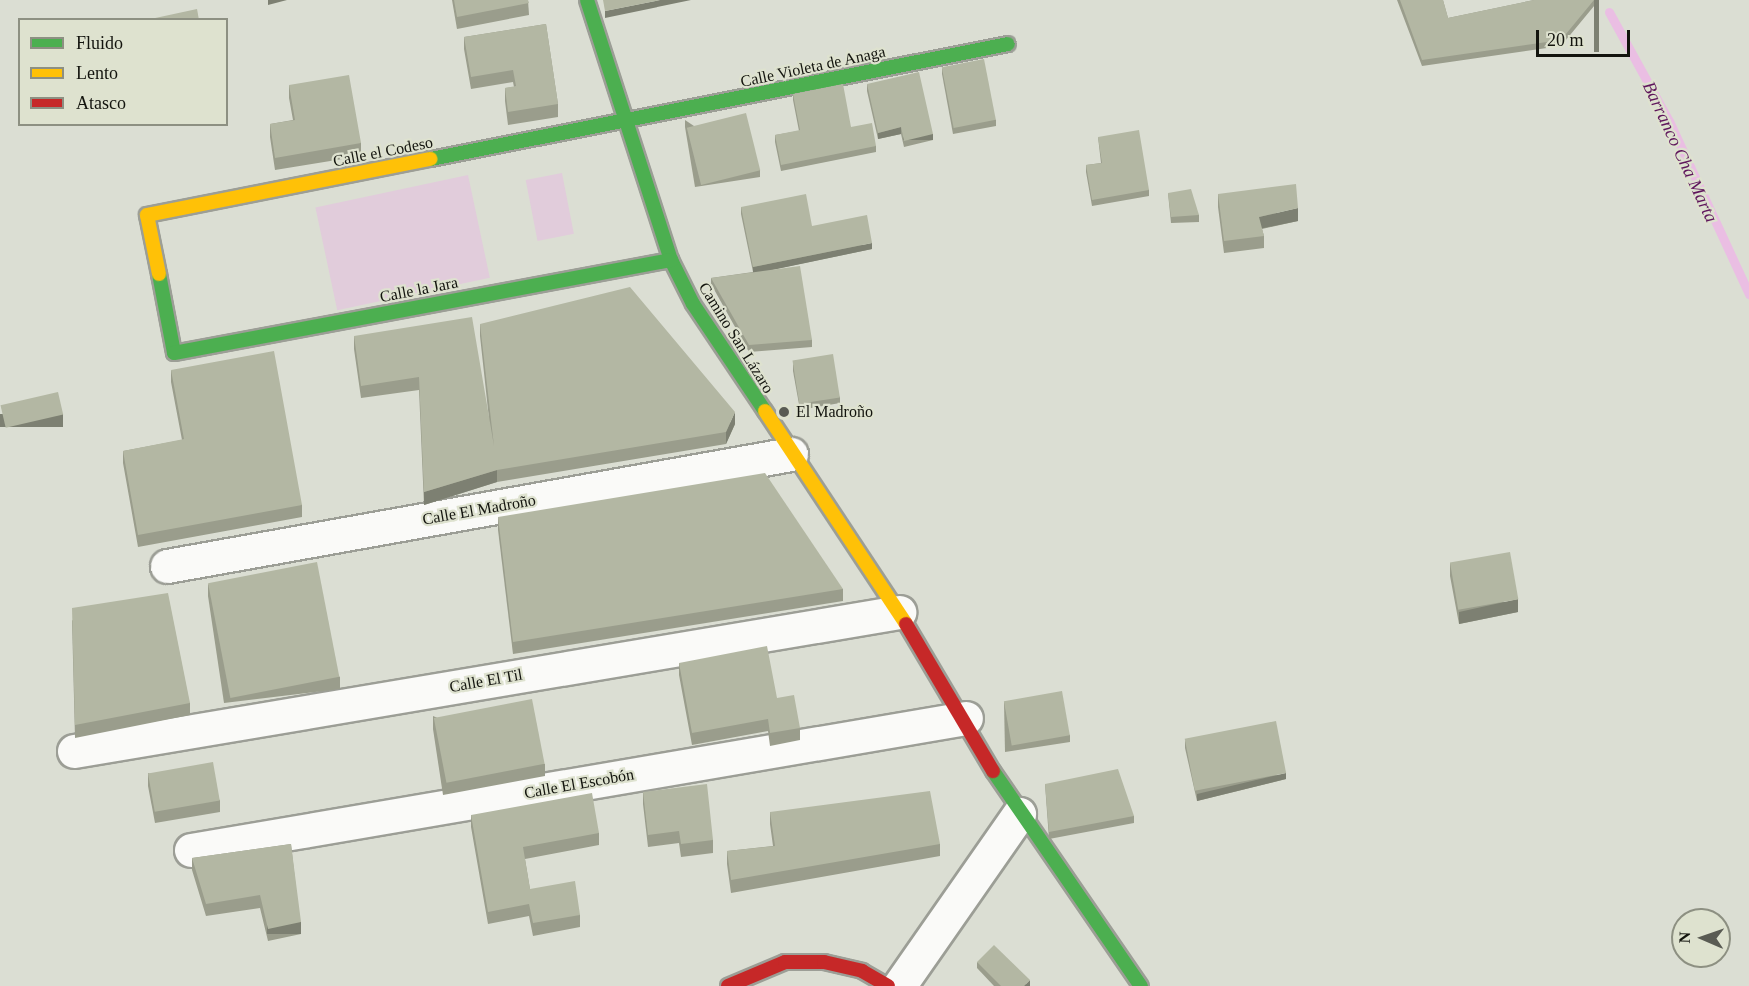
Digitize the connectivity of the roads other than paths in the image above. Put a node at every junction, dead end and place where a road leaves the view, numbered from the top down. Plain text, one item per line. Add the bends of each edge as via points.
1 (587, 0) edge
2 (1008, 44) dead end
3 (626, 122) junction
4 (671, 260) junction
5 (174, 353) joint
6 (791, 454) junction
7 (167, 566) dead end
8 (899, 612) junction
9 (966, 718) junction
10 (74, 751) dead end
11 (1019, 814) junction
12 (192, 850) dead end
13 (728, 986) edge
14 (888, 986) edge
15 (899, 986) edge
16 (1140, 986) edge

1 - 3 street, Camino San Lázaro
2 - 3 street, Calle Violeta de Anaga
3 - 4 street, Camino San Lázaro
3 - 5 street, Calle el Codeso via 147,215
4 - 5 street, Calle la Jara
4 - 6 street, Camino San Lázaro via 693,304
6 - 7 street, Calle El Madroño
6 - 8 street, Camino San Lázaro
8 - 9 street, Camino San Lázaro
8 - 10 street, Calle El Til
9 - 11 street, Camino San Lázaro
9 - 12 street, Calle El Escobón
11 - 15 street
11 - 16 street, Camino San Lázaro
13 - 14 street via 785,962 824,962 862,971

